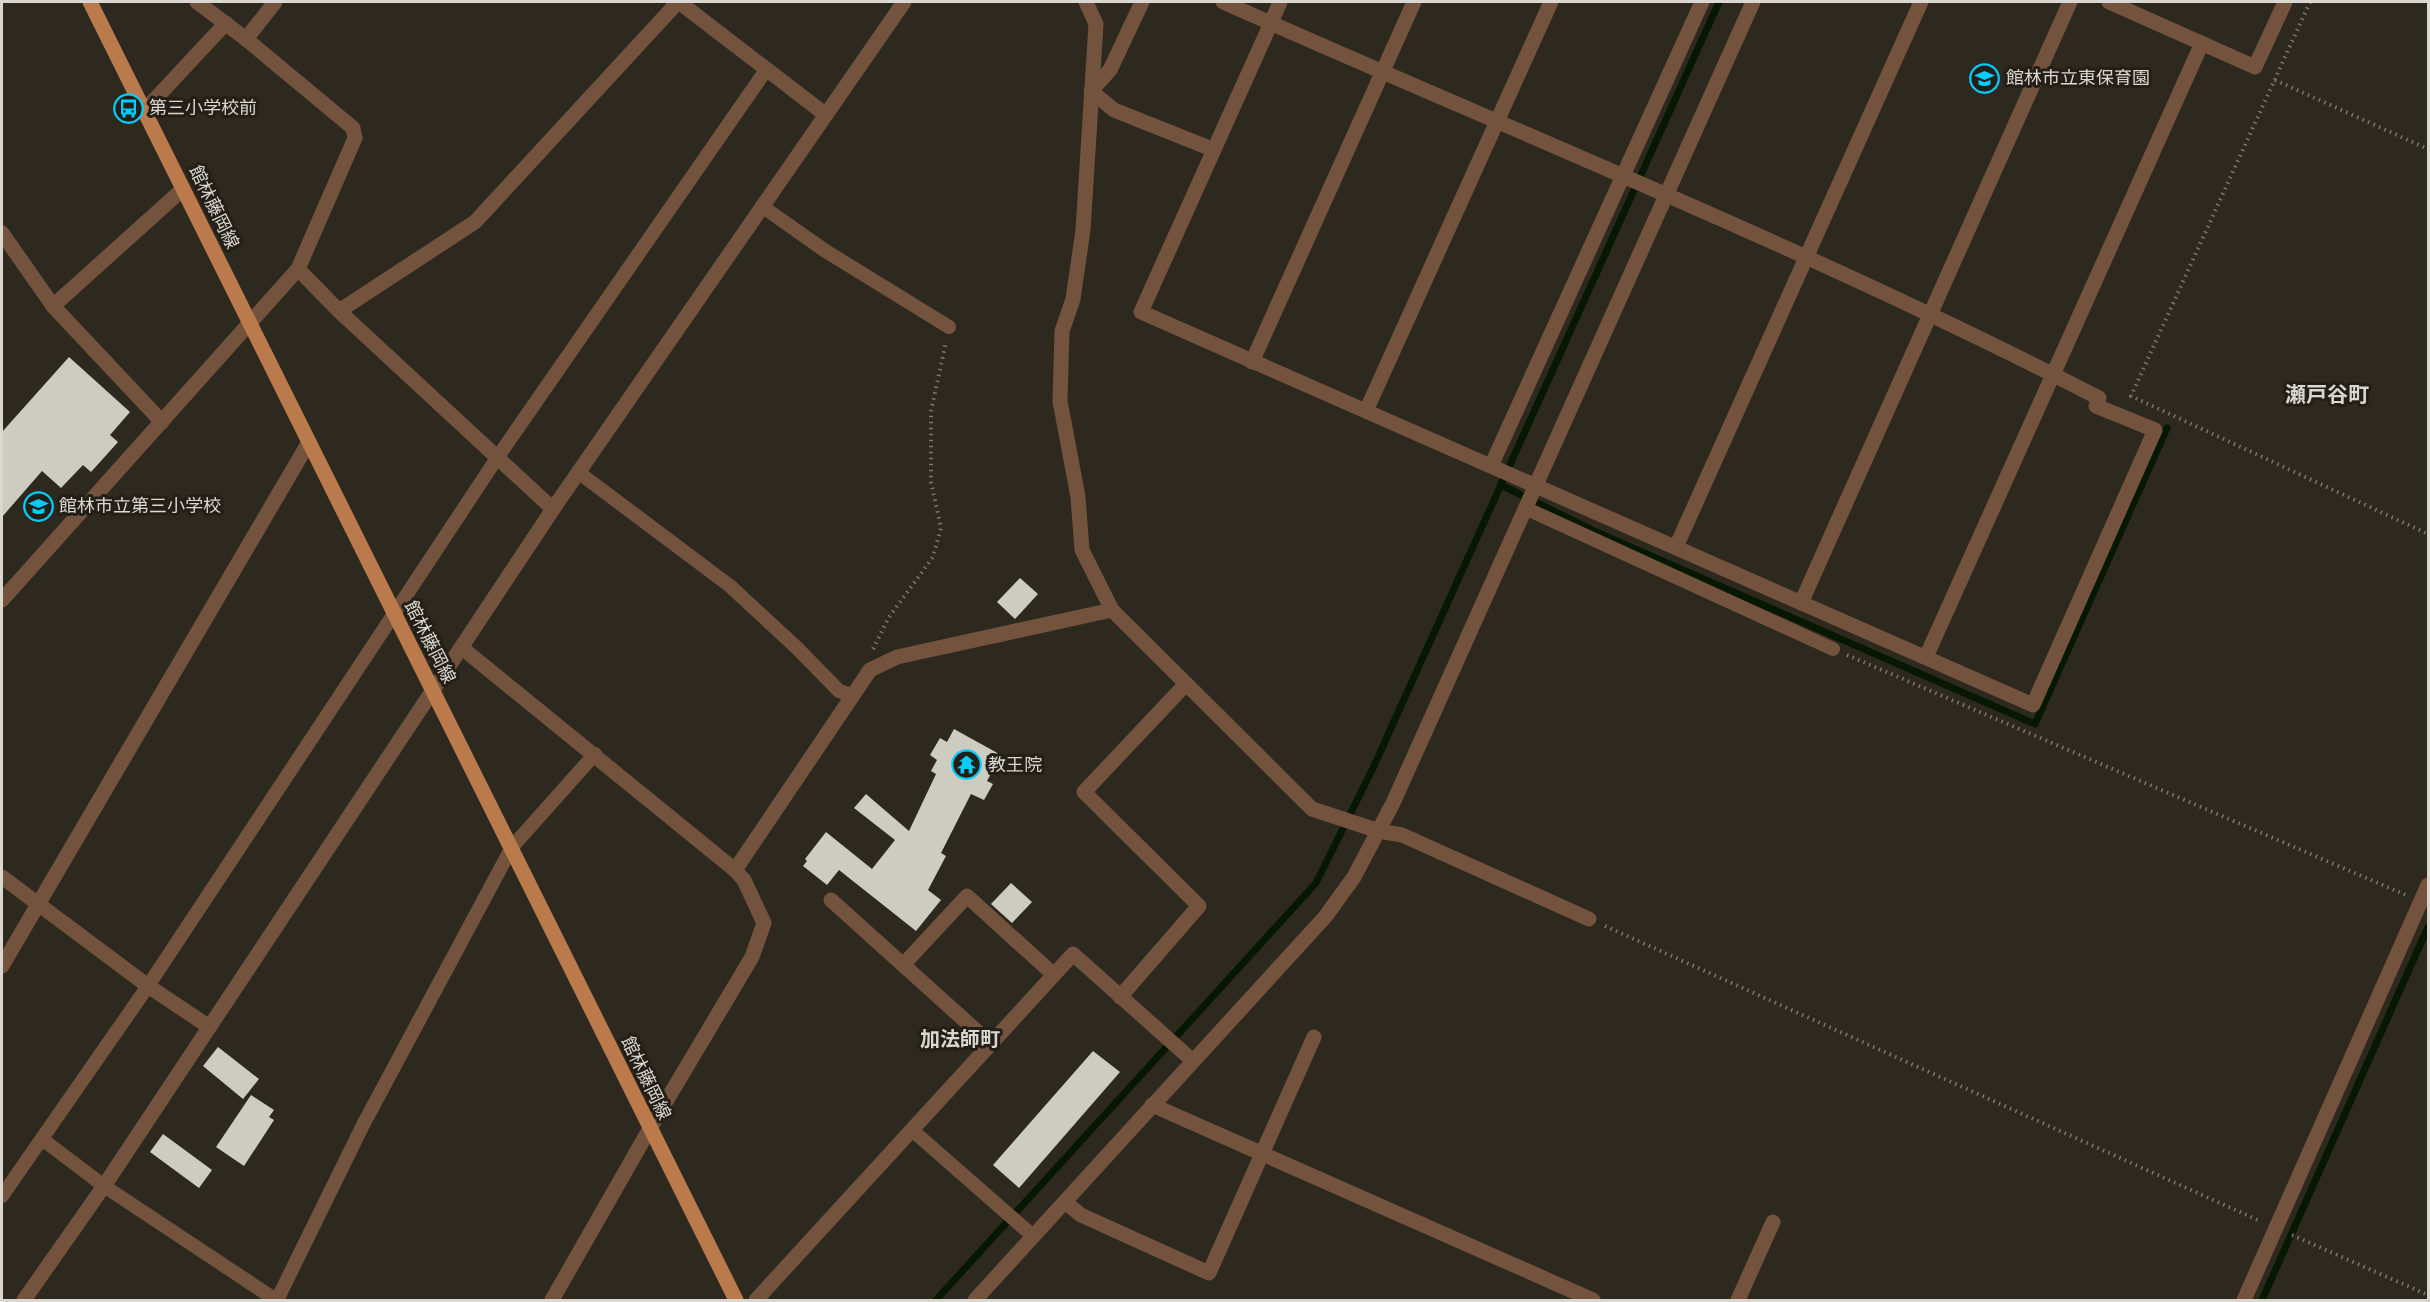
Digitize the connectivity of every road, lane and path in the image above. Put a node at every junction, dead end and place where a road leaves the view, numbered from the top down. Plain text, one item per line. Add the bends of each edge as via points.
1 (90, 2) edge
2 (197, 2) edge
3 (275, 2) edge
4 (679, 2) edge
5 (904, 2) edge
6 (1086, 2) edge
7 (1142, 2) edge
8 (1223, 2) edge
9 (1280, 2) edge
10 (1414, 2) edge
11 (1551, 2) edge
12 (1702, 2) edge
13 (1753, 2) edge
14 (1921, 2) edge
15 (2070, 2) edge
16 (2109, 2) edge
17 (2285, 2) edge
18 (2310, 2) edge
19 (226, 23) junction
20 (1270, 23) junction
21 (246, 39) junction
22 (2202, 43) junction
23 (766, 70) junction
24 (1382, 71) junction
25 (2275, 80) junction
26 (1091, 91) junction
27 (144, 111) junction
28 (826, 115) junction
29 (1497, 122) junction
30 (1212, 149) junction
31 (2428, 149) edge
32 (1623, 176) junction
33 (183, 189) junction
34 (1666, 196) junction
35 (762, 207) junction
36 (2, 233) edge
37 (1805, 258) junction
38 (298, 269) junction
39 (53, 306) junction
40 (339, 311) junction
41 (1930, 316) junction
42 (249, 324) junction
43 (950, 327) joint
44 (1252, 362) junction
45 (2053, 374) junction
46 (1366, 411) junction
47 (162, 422) junction
48 (309, 442) junction
49 (497, 458) junction
50 (1491, 466) junction
51 (578, 472) junction
52 (1535, 486) junction
53 (1525, 508) junction
54 (553, 509) junction
55 (2428, 534) edge
56 (1676, 547) junction
57 (2, 600) edge
58 (1801, 603) junction
59 (1112, 610) junction
60 (394, 615) junction
61 (462, 648) junction
62 (1833, 650) joint
63 (1926, 657) junction
64 (870, 670) junction
65 (1185, 685) junction
66 (434, 690) junction
67 (852, 694) junction
68 (595, 754) junction
69 (1379, 831) junction
70 (512, 847) junction
71 (735, 870) junction
72 (2, 877) edge
73 (2428, 885) edge
74 (831, 900) dead end
75 (2421, 901) junction
76 (39, 904) junction
77 (1589, 919) joint
78 (903, 965) junction
79 (2, 966) edge
80 (1053, 974) junction
81 (147, 986) junction
82 (1119, 997) junction
83 (208, 1026) junction
84 (1314, 1037) dead end
85 (991, 1044) junction
86 (1193, 1061) junction
87 (1152, 1105) junction
88 (649, 1130) junction
89 (912, 1130) junction
90 (42, 1139) junction
91 (1263, 1154) junction
92 (104, 1186) junction
93 (2, 1196) edge
94 (1065, 1202) junction
95 (1773, 1222) dead end
96 (2276, 1228) junction
97 (1033, 1236) junction
98 (2428, 1295) edge
99 (24, 1300) edge
100 (277, 1300) edge
101 (552, 1300) edge
102 (736, 1300) edge
103 (756, 1300) edge
104 (975, 1300) edge
105 (1593, 1300) edge
106 (1738, 1300) edge
107 (2244, 1300) edge

1 - 27 main road, 館林藤岡線
2 - 19 street
3 - 21 street
4 - 23 street
4 - 40 street via 475,222
5 - 28 street
6 - 26 street via 1096,24
7 - 26 street via 1110,70
8 - 20 street
9 - 20 street
10 - 24 street
11 - 29 street
12 - 32 street
13 - 34 street
14 - 37 street
15 - 41 street
16 - 22 street
17 - 22 street via 2255,67
18 - 25 path
19 - 21 street
19 - 27 street
20 - 24 street
20 - 30 street
21 - 38 street via 353,128 355,138
22 - 45 street
23 - 28 street
23 - 49 lane
24 - 29 street
24 - 44 street
25 - 31 path
25 - 55 path via 2131,396
26 - 30 street via 1114,110
26 - 59 street via 1083,230 1073,299 1062,332 1060,401 1078,498 1082,550
27 - 33 main road, 館林藤岡線
28 - 35 street
29 - 32 street
29 - 46 street
30 - 44 street via 1141,312
32 - 34 street
32 - 50 street
33 - 39 street
33 - 42 main road, 館林藤岡線
34 - 37 street
34 - 52 street
35 - 43 lane
35 - 51 street
36 - 39 street
37 - 41 street
37 - 56 street
38 - 40 street
38 - 42 street
39 - 47 street
40 - 49 street
41 - 45 street
41 - 58 street
42 - 47 street
42 - 48 main road, 館林藤岡線
43 - 64 path via 931,411 931,482 940,528 933,557 874,642
44 - 46 street
45 - 63 street
45 - 63 street via 2099,398 2096,406 2156,430 2033,705
46 - 50 street
47 - 57 street
48 - 60 main road, 館林藤岡線
48 - 76 street
49 - 54 street
49 - 60 lane
50 - 52 street
51 - 54 street
51 - 67 lane via 730,586 839,691
52 - 53 street
52 - 56 street
53 - 62 lane
53 - 69 street
54 - 61 street
56 - 58 street
58 - 63 street
59 - 64 street via 897,657
59 - 65 street
60 - 66 main road, 館林藤岡線
60 - 81 lane
61 - 66 street
61 - 68 street
62 - 75 path
64 - 67 street
65 - 69 street via 1312,809
65 - 82 street via 1084,792 1199,906
66 - 70 main road, 館林藤岡線
66 - 83 street
67 - 71 street
68 - 70 lane
68 - 71 street
69 - 77 street via 1401,835
69 - 86 street via 1354,877 1325,917
70 - 88 main road, 館林藤岡線
70 - 100 lane via 363,1125
71 - 88 street via 764,922 757,948
72 - 76 street
73 - 75 street
74 - 78 street
75 - 96 street
76 - 79 street
76 - 81 street
77 - 96 path
78 - 80 street via 967,896
78 - 85 street
80 - 82 street via 1072,954
80 - 85 street
81 - 83 street
81 - 90 lane
82 - 86 street
83 - 92 street
84 - 91 street
85 - 89 street
86 - 87 street
87 - 91 street
87 - 94 street
88 - 101 street
88 - 102 main road, 館林藤岡線
89 - 97 lane
89 - 103 street
90 - 92 lane
90 - 93 lane
91 - 94 street via 1209,1273 1081,1215
91 - 105 street
92 - 99 street
92 - 100 lane
94 - 97 street
95 - 106 street
96 - 98 path
96 - 107 street
97 - 104 street

